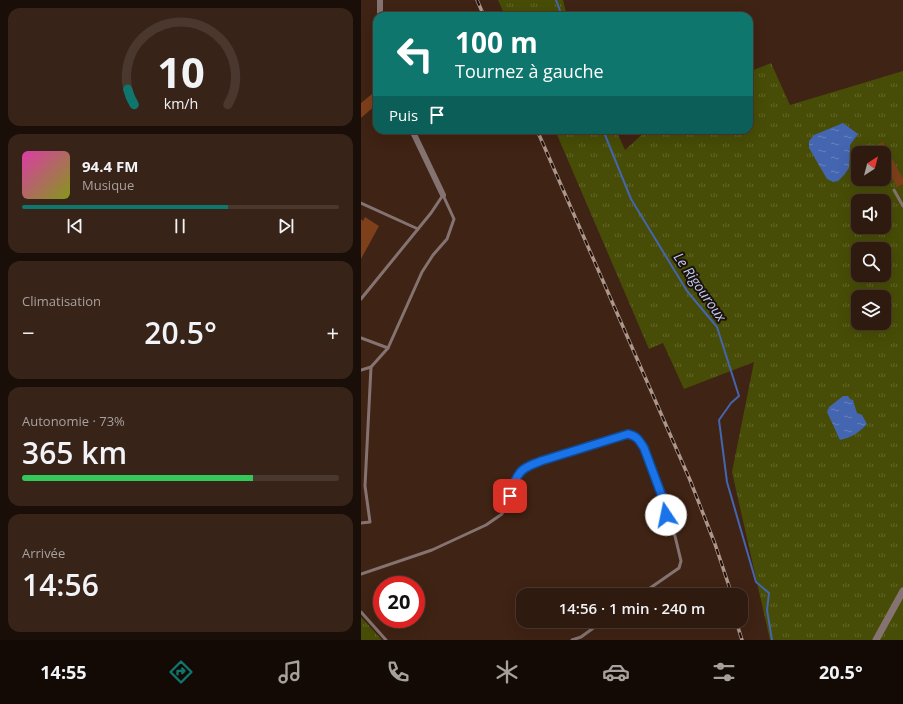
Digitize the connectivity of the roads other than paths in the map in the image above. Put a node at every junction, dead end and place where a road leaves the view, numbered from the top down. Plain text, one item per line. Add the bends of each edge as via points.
1 (380, 0) edge
2 (380, 12) edge
3 (414, 134) edge
4 (895, 190) dead end
5 (443, 195) junction
6 (361, 203) edge
7 (903, 206) edge
8 (418, 229) junction
9 (361, 299) edge
10 (361, 338) edge
11 (388, 348) junction
12 (371, 367) junction
13 (362, 369) edge
14 (681, 514) dead end
15 (669, 515) junction
16 (361, 523) edge
17 (361, 574) edge
18 (650, 588) edge
19 (903, 591) edge
20 (361, 612) edge
21 (593, 628) edge
22 (386, 640) edge
23 (571, 640) edge
24 (876, 640) edge

1 - 2 street
3 - 5 street
4 - 7 lane
5 - 8 lane
5 - 11 lane via 454,219 447,239 422,272
6 - 8 lane
8 - 9 lane
10 - 11 lane
11 - 12 lane
12 - 13 lane
12 - 16 lane via 365,486 370,522
14 - 15 lane
15 - 17 lane via 644,448 634,435 628,434 531,465 519,474 502,514 490,523 432,550
15 - 18 lane via 661,518 675,536 681,561 679,568
19 - 24 street
20 - 22 lane
21 - 23 lane via 581,637

